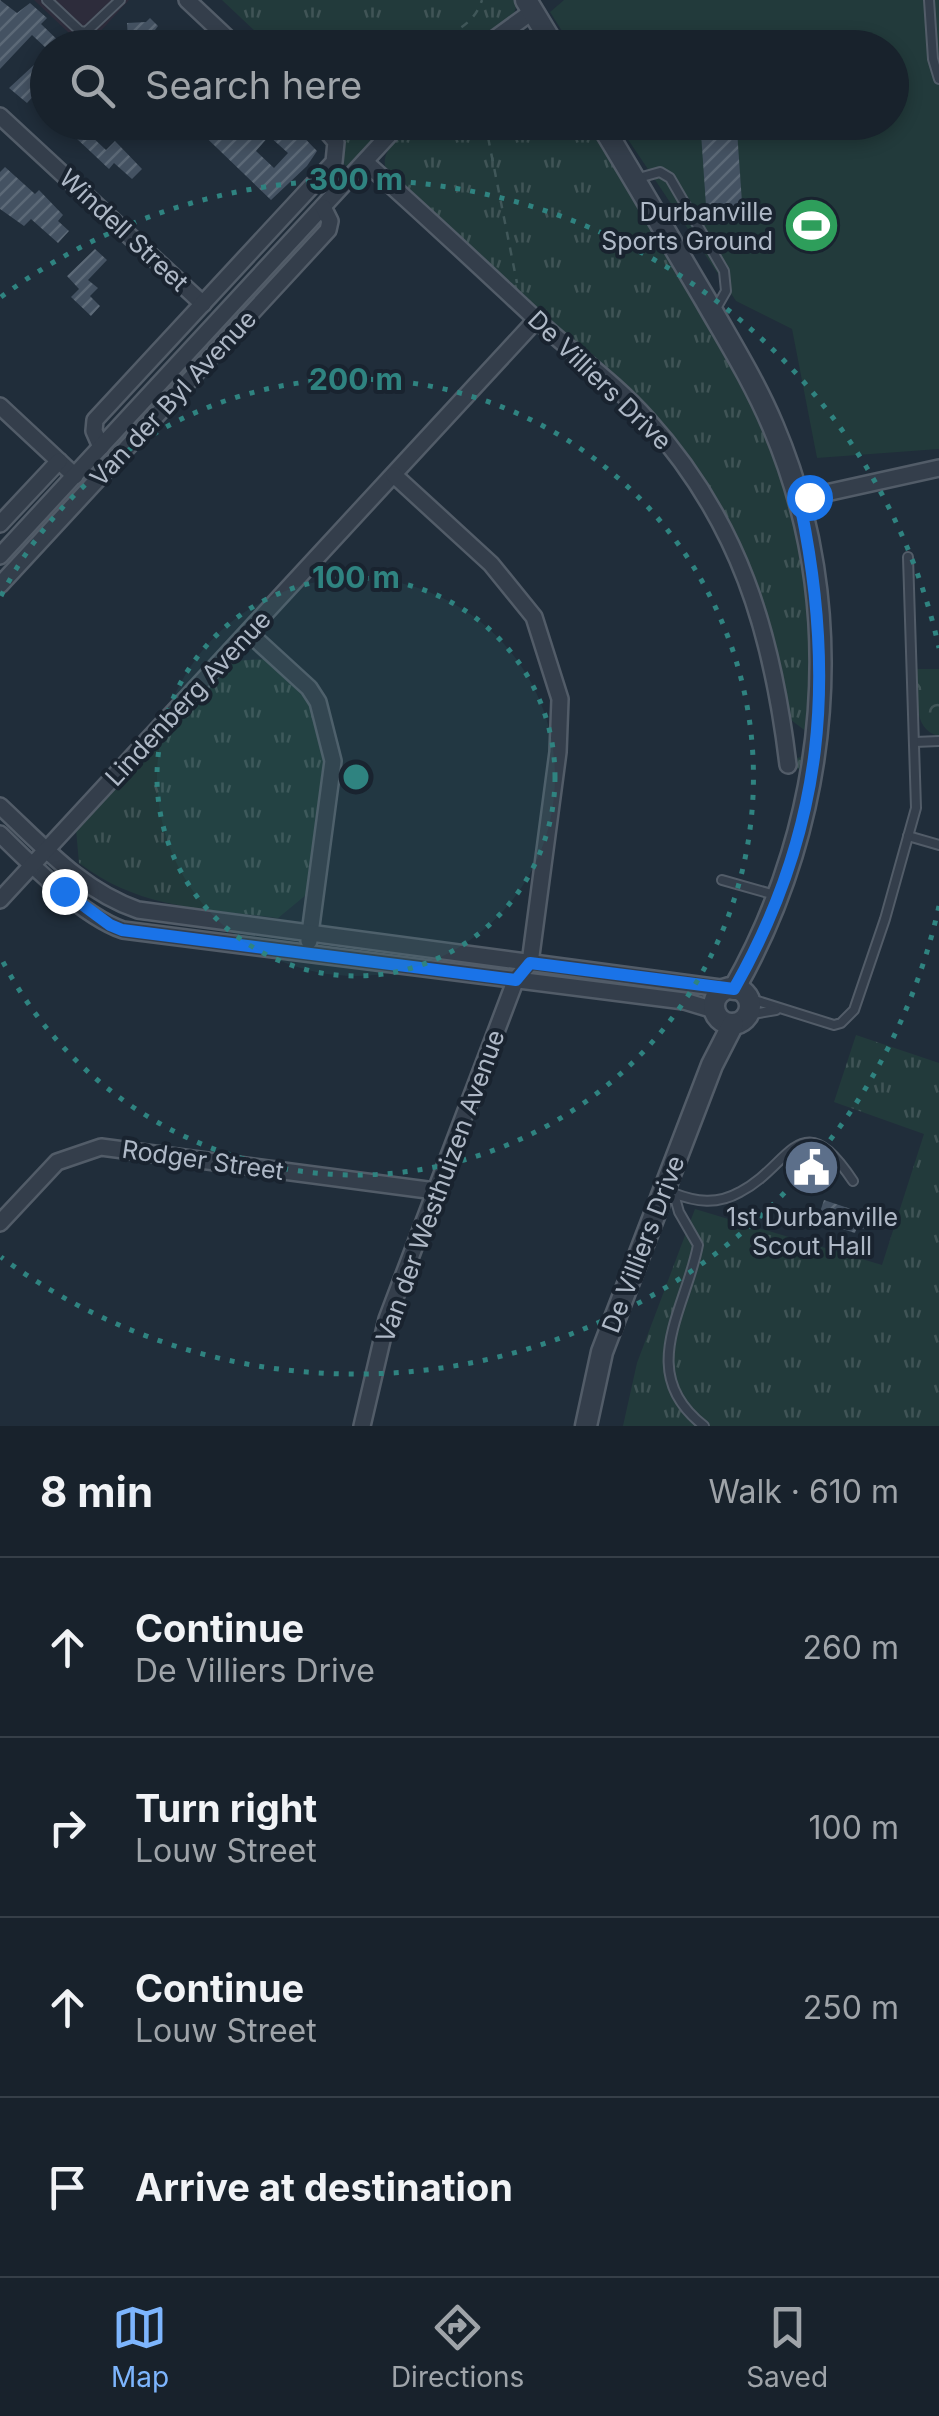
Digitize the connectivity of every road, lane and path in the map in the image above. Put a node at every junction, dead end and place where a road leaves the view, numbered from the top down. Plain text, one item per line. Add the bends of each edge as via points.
1 (48, 0) edge
2 (120, 0) edge
3 (187, 0) edge
4 (482, 0) edge
5 (930, 0) edge
6 (535, 4) edge
7 (80, 30) edge
8 (88, 30) edge
9 (219, 30) edge
10 (456, 30) edge
11 (504, 30) edge
12 (547, 30) edge
13 (939, 79) edge
14 (0, 116) edge
15 (334, 140) edge
16 (346, 140) edge
17 (385, 140) edge
18 (489, 140) edge
19 (611, 140) edge
20 (337, 148) junction
21 (365, 162) junction
22 (635, 179) junction
23 (322, 208) junction
24 (517, 300) junction
25 (203, 304) junction
26 (713, 314) junction
27 (537, 320) junction
28 (0, 406) edge
29 (102, 447) junction
30 (59, 461) junction
31 (939, 468) edge
32 (394, 475) junction
33 (75, 476) junction
34 (799, 499) junction
35 (0, 524) edge
36 (0, 556) edge
37 (908, 557) dead end
38 (0, 584) edge
39 (249, 633) junction
40 (916, 742) junction
41 (939, 742) edge
42 (788, 765) dead end
43 (0, 806) edge
44 (0, 834) edge
45 (908, 836) junction
46 (939, 845) edge
47 (46, 850) junction
48 (32, 865) junction
49 (722, 880) dead end
50 (777, 896) junction
51 (0, 900) edge
52 (310, 934) junction
53 (308, 953) junction
54 (530, 963) junction
55 (516, 980) junction
56 (733, 1005) junction
57 (780, 1010) junction
58 (853, 1181) dead end
59 (435, 1191) junction
60 (669, 1192) junction
61 (0, 1223) edge
62 (362, 1426) edge
63 (586, 1426) edge
64 (704, 1426) edge

1 - 7 lane
2 - 8 lane
3 - 9 street
4 - 10 path via 476,18
5 - 13 lane
6 - 11 street
6 - 12 street
14 - 25 street, Windell Street
15 - 20 street
16 - 20 path
17 - 21 street, Van der Byl Avenue
18 - 24 path
19 - 22 street, De Villiers Drive
20 - 25 street, Van der Byl Avenue via 331,166
21 - 23 street, Van der Byl Avenue
21 - 24 street, De Villiers Drive
22 - 26 street, De Villiers Drive
22 - 26 lane via 660,172 670,178 724,272 726,291
23 - 29 street, Van der Byl Avenue
23 - 38 street, Van der Byl Avenue via 328,230
24 - 27 street, De Villiers Drive
25 - 29 street, Van der Byl Avenue via 95,420
26 - 34 street, De Villiers Drive via 764,404
27 - 32 street, Lindenberg Avenue
27 - 42 street, De Villiers Drive via 644,416 716,513 759,612
28 - 30 street
29 - 33 street, Van der Byl Avenue
30 - 33 street
30 - 35 street
31 - 34 street
32 - 39 street, Lindenberg Avenue
32 - 54 street via 491,564 534,617 560,699
33 - 36 street, Van der Byl Avenue
34 - 50 street, De Villiers Drive via 817,590 820,698 808,792
37 - 40 lane
39 - 47 street, Lindenberg Avenue
39 - 52 street via 309,688 333,760
40 - 41 lane
40 - 45 lane via 917,798
43 - 47 street
44 - 48 street
45 - 46 lane
45 - 57 lane via 854,1010 834,1025
47 - 48 street, Lindenberg Avenue
47 - 52 street via 126,906
48 - 51 street, Lindenberg Avenue
48 - 53 street via 122,930
49 - 50 lane
50 - 56 street, De Villiers Drive
52 - 53 street
52 - 54 street
53 - 55 street
54 - 55 street, Van der Westhuizen Avenue
54 - 56 street
55 - 56 street
55 - 59 street, Van der Westhuizen Avenue
56 - 57 lane
56 - 57 lane
56 - 60 street, De Villiers Drive
58 - 60 lane via 826,1146 808,1143 732,1196 698,1201
59 - 61 street, Rodger Street via 101,1147 57,1162
59 - 62 street, Van der Westhuizen Avenue via 387,1319
60 - 63 street, De Villiers Drive via 602,1352
60 - 64 lane via 698,1244 672,1329 669,1372 678,1399

